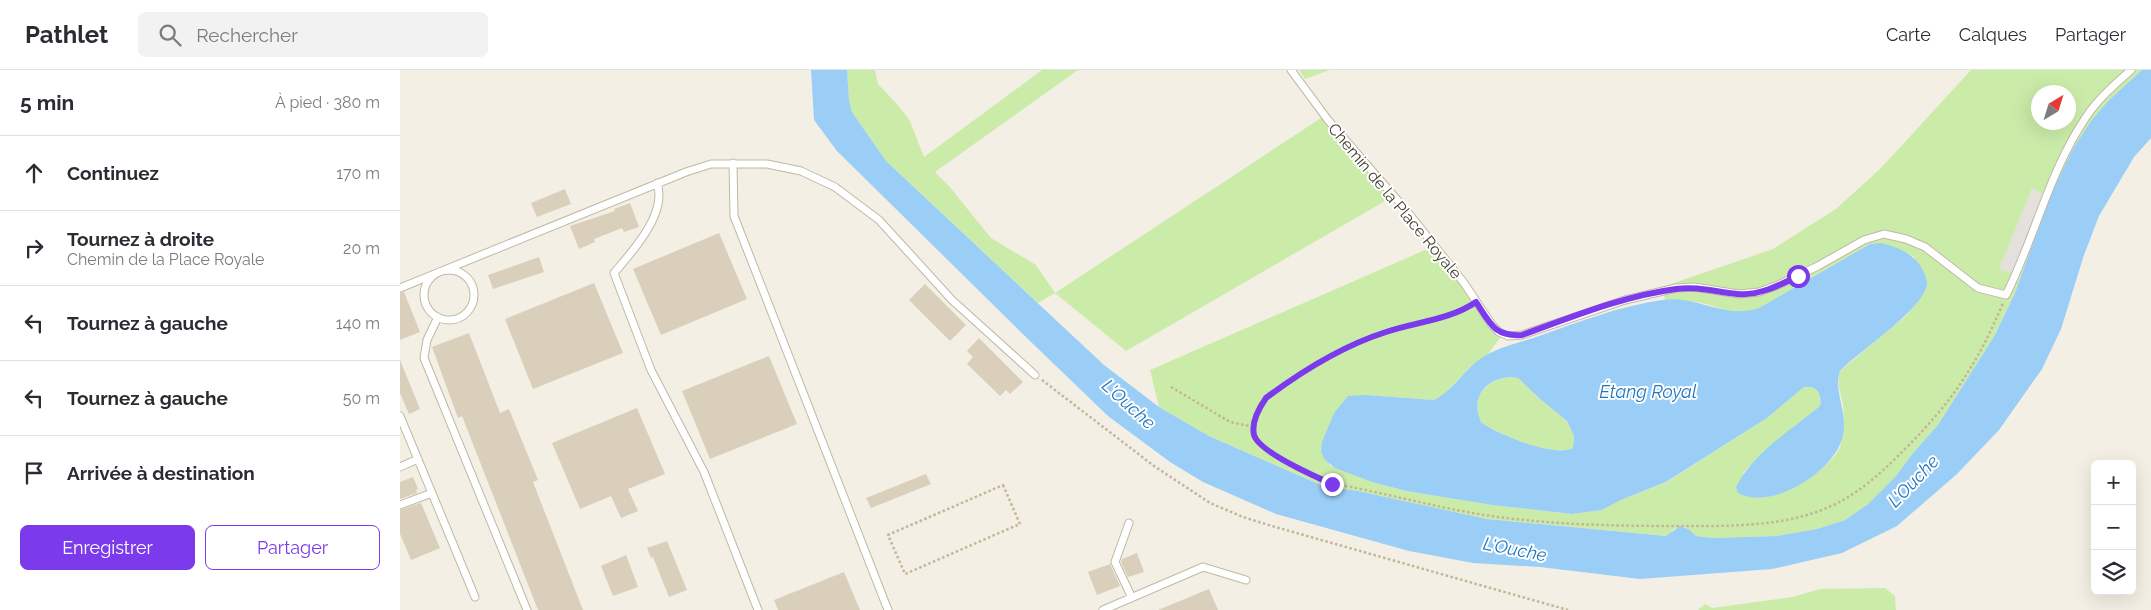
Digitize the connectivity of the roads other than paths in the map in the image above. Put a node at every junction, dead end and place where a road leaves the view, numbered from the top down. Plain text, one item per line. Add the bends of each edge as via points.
1 (1291, 70) edge
2 (2131, 70) edge
3 (733, 163) junction
4 (656, 184) junction
5 (441, 271) junction
6 (400, 288) edge
7 (438, 317) junction
8 (1035, 375) road end
9 (400, 416) edge
10 (418, 460) junction
11 (400, 467) edge
12 (432, 493) junction
13 (400, 505) edge
14 (1129, 523) dead end
15 (1246, 580) dead end
16 (475, 597) dead end
17 (1132, 598) junction
18 (527, 610) edge
19 (758, 610) edge
20 (888, 610) edge
21 (1103, 610) edge

1 - 2 lane, Chemin de la Place Royale via 1328,120 1464,283 1492,325 1508,336 1522,335 1625,300 1676,288 1694,287 1739,294 1759,292 1778,286 1864,240 1884,234 1925,247 1978,288 2006,295 2065,152 2086,116
3 - 4 lane via 711,164
3 - 8 lane via 767,164 801,171 835,187 879,220 952,300
3 - 20 lane via 734,216
4 - 5 lane
4 - 19 lane via 660,192 659,201 652,219 635,248 614,273 651,370 704,472
5 - 6 lane
5 - 7 lane via 431,278 424,292 428,309
5 - 7 lane via 452,270 466,276 474,290 474,298 466,314 459,318
7 - 18 lane via 427,340 424,358
9 - 10 lane
10 - 11 lane
10 - 12 lane
12 - 13 lane
12 - 16 lane
14 - 17 lane via 1115,562
15 - 17 lane via 1203,568
17 - 21 lane

